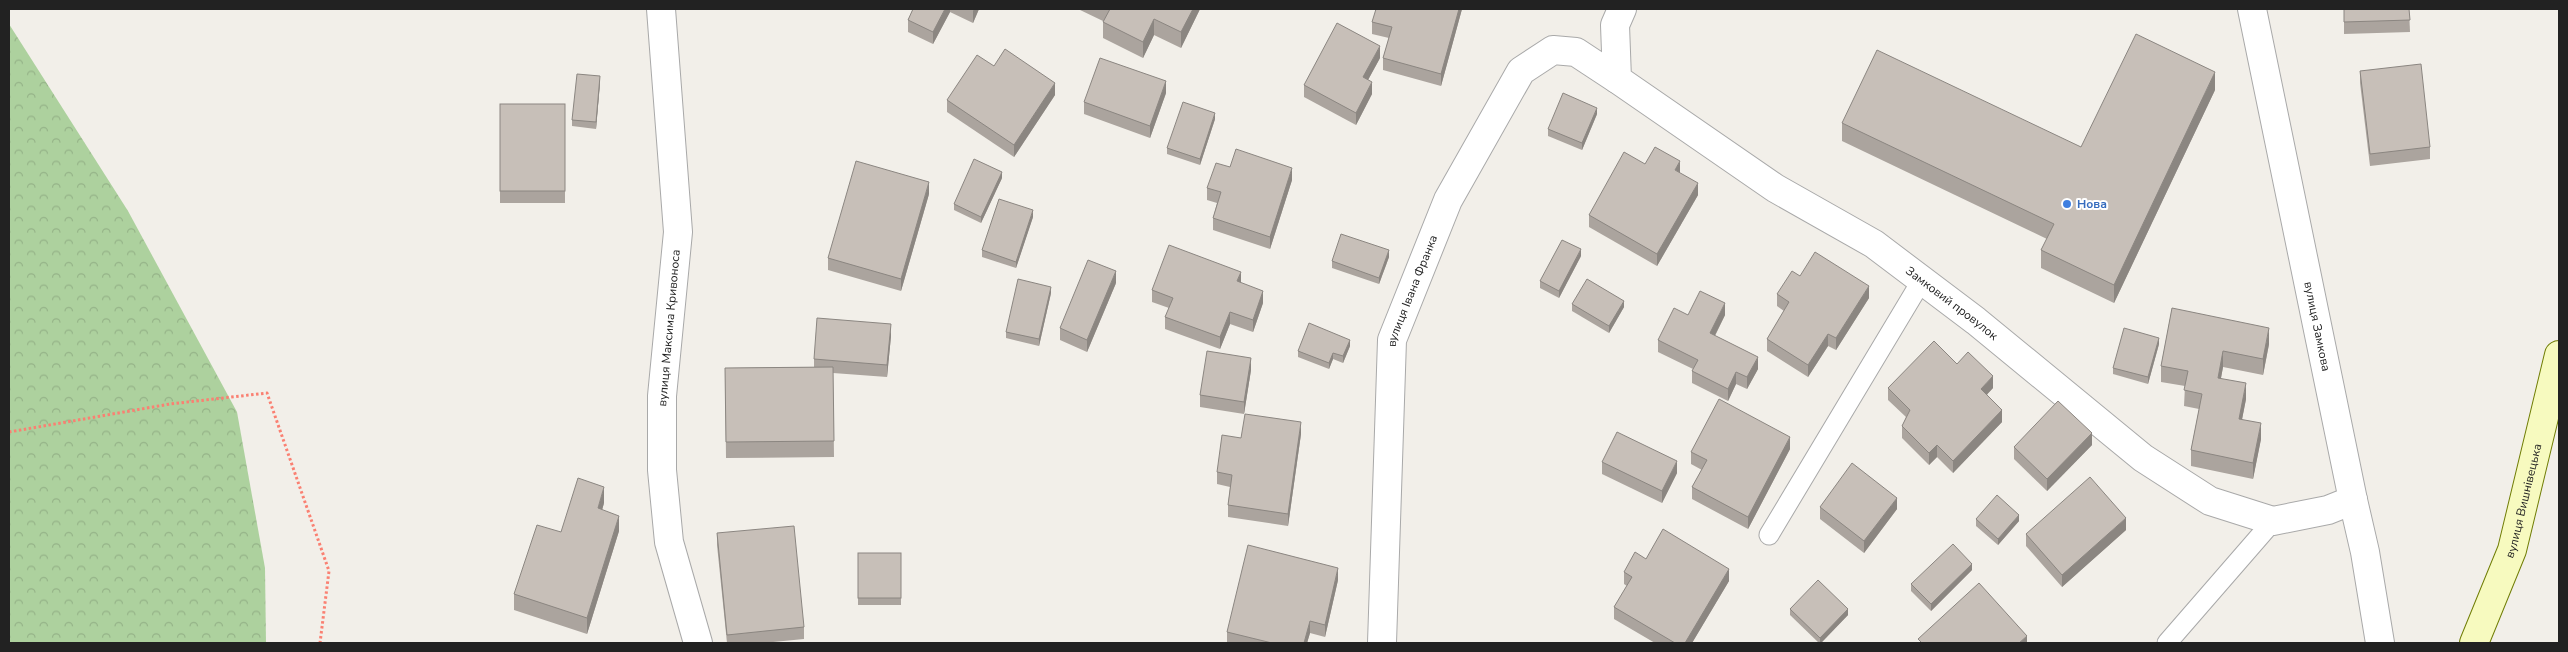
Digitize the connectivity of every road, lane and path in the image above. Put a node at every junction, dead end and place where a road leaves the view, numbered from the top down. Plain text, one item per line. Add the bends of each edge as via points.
1 (661, 9) edge
2 (1622, 9) edge
3 (2252, 9) edge
4 (1617, 79) junction
5 (1922, 280) junction
6 (2559, 355) edge
7 (9, 432) edge
8 (2352, 500) junction
9 (2273, 521) junction
10 (1769, 535) dead end
11 (320, 643) edge
12 (698, 643) edge
13 (1382, 643) edge
14 (2166, 643) edge
15 (2380, 643) edge
16 (2474, 643) edge

1 - 12 street, вулиця Максима Кривоноса via 678,232 662,396 662,470 669,542
2 - 4 street via 1615,24
3 - 8 street, вулиця Замкова
4 - 5 street, Замковий провулок via 1775,188 1874,244
4 - 13 street, вулиця Івана Франка via 1576,52 1552,50 1521,71 1448,200 1392,340
5 - 9 street, Замковий провулок via 2143,458 2210,501
5 - 10 lane
6 - 16 main road, вулиця Вишнівецька via 2512,550
7 - 11 path via 170,404 267,393 329,571
8 - 9 street, Замковий провулок via 2328,510
8 - 15 street, вулиця Замкова via 2365,552
9 - 14 lane

